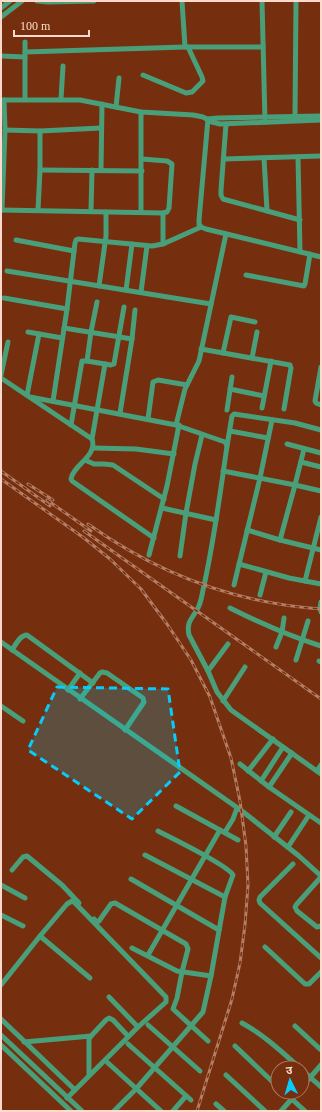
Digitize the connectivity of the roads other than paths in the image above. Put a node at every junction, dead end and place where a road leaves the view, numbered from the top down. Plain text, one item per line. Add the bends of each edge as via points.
1 (10, 1) edge
2 (22, 1) edge
3 (37, 1) edge
4 (94, 1) edge
5 (182, 1) edge
6 (262, 1) edge
7 (296, 1) edge
8 (1, 8) edge
9 (1, 17) edge
10 (25, 42) dead end
11 (186, 47) junction
12 (263, 47) junction
13 (25, 55) junction
14 (1, 56) edge
15 (63, 66) dead end
16 (143, 75) dead end
17 (119, 78) dead end
18 (25, 99) junction
19 (61, 99) junction
20 (3, 100) edge
21 (102, 104) junction
22 (116, 107) junction
23 (141, 112) junction
24 (295, 116) junction
25 (321, 116) edge
26 (208, 119) junction
27 (265, 119) junction
28 (321, 120) edge
29 (226, 124) junction
30 (101, 128) junction
31 (5, 130) junction
32 (40, 131) junction
33 (3, 144) edge
34 (321, 156) edge
35 (298, 157) junction
36 (264, 158) junction
37 (142, 159) junction
38 (224, 159) junction
39 (40, 170) junction
40 (92, 170) junction
41 (101, 170) junction
42 (142, 171) junction
43 (2, 210) edge
44 (38, 210) junction
45 (91, 211) junction
46 (267, 211) junction
47 (106, 212) junction
48 (141, 212) junction
49 (163, 213) junction
50 (300, 220) junction
51 (201, 227) junction
52 (226, 234) junction
53 (16, 240) dead end
54 (105, 241) junction
55 (132, 244) junction
56 (163, 244) junction
57 (147, 246) junction
58 (74, 251) junction
59 (300, 252) junction
60 (310, 254) junction
61 (321, 257) edge
62 (7, 271) dead end
63 (246, 275) dead end
64 (70, 281) junction
65 (99, 286) junction
66 (126, 290) junction
67 (141, 292) junction
68 (4, 298) dead end
69 (97, 302) dead end
70 (211, 304) junction
71 (124, 307) dead end
72 (67, 309) junction
73 (135, 310) dead end
74 (255, 322) dead end
75 (64, 328) junction
76 (28, 332) dead end
77 (91, 332) junction
78 (257, 332) dead end
79 (39, 334) junction
80 (118, 337) junction
81 (62, 338) junction
82 (132, 339) junction
83 (8, 342) dead end
84 (201, 349) junction
85 (223, 353) junction
86 (252, 358) junction
87 (86, 361) junction
88 (271, 361) junction
89 (105, 364) junction
90 (321, 367) edge
91 (1, 376) edge
92 (232, 377) dead end
93 (320, 377) edge
94 (188, 384) junction
95 (230, 389) junction
96 (29, 396) junction
97 (264, 396) junction
98 (53, 401) junction
99 (75, 405) junction
100 (321, 405) edge
101 (262, 408) dead end
102 (98, 409) junction
103 (284, 409) dead end
104 (226, 410) dead end
105 (120, 413) junction
106 (148, 419) junction
107 (272, 420) junction
108 (71, 425) junction
109 (177, 425) junction
110 (321, 430) edge
111 (230, 431) junction
112 (202, 435) junction
113 (268, 438) junction
114 (92, 439) junction
115 (287, 444) dead end
116 (227, 446) junction
117 (93, 448) junction
118 (304, 449) junction
119 (321, 453) edge
120 (174, 454) junction
121 (85, 460) junction
122 (301, 462) junction
123 (321, 468) edge
124 (223, 471) junction
125 (260, 478) junction
126 (295, 485) junction
127 (321, 492) edge
128 (164, 499) junction
129 (162, 508) junction
130 (186, 513) junction
131 (321, 517) edge
132 (216, 520) junction
133 (247, 530) junction
134 (154, 538) junction
135 (280, 540) junction
136 (314, 548) junction
137 (321, 550) edge
138 (149, 555) dead end
139 (180, 556) dead end
140 (239, 564) junction
141 (266, 572) junction
142 (305, 581) junction
143 (321, 584) edge
144 (234, 585) dead end
145 (260, 595) dead end
146 (321, 602) edge
147 (230, 608) dead end
148 (321, 612) edge
149 (284, 618) dead end
150 (308, 621) dead end
151 (282, 632) junction
152 (302, 640) junction
153 (1, 642) edge
154 (228, 644) dead end
155 (321, 646) edge
156 (276, 647) dead end
157 (12, 650) junction
158 (296, 660) dead end
159 (246, 667) dead end
160 (208, 671) junction
161 (80, 673) junction
162 (93, 683) junction
163 (68, 690) junction
164 (80, 699) junction
165 (223, 700) junction
166 (1, 706) edge
167 (23, 721) dead end
168 (125, 730) junction
169 (273, 739) junction
170 (283, 747) junction
171 (292, 753) junction
172 (240, 764) dead end
173 (321, 766) edge
174 (248, 771) junction
175 (319, 772) edge
176 (261, 781) junction
177 (269, 787) junction
178 (176, 806) dead end
179 (237, 808) junction
180 (291, 812) dead end
181 (309, 815) junction
182 (321, 823) edge
183 (158, 831) dead end
184 (222, 831) junction
185 (274, 837) junction
186 (238, 840) dead end
187 (288, 847) junction
188 (145, 855) dead end
189 (205, 856) junction
190 (293, 864) dead end
191 (12, 870) dead end
192 (321, 877) edge
193 (131, 879) dead end
194 (192, 880) junction
195 (1, 885) edge
196 (225, 897) junction
197 (25, 898) dead end
198 (177, 906) junction
199 (1, 915) edge
200 (23, 926) dead end
201 (321, 926) edge
202 (162, 930) junction
203 (219, 930) junction
204 (40, 936) junction
205 (265, 947) dead end
206 (132, 948) dead end
207 (148, 955) junction
208 (321, 958) edge
209 (182, 972) junction
210 (321, 972) edge
211 (211, 976) junction
212 (90, 978) dead end
213 (1, 984) edge
214 (109, 996) dead end
215 (1, 1019) edge
216 (242, 1022) dead end
217 (148, 1024) dead end
218 (191, 1026) junction
219 (295, 1026) dead end
220 (138, 1027) junction
221 (1, 1035) edge
222 (90, 1036) junction
223 (128, 1036) junction
224 (208, 1041) dead end
225 (24, 1042) junction
226 (128, 1044) dead end
227 (1, 1045) edge
228 (235, 1046) dead end
229 (172, 1047) junction
230 (321, 1050) edge
231 (291, 1060) edge
232 (108, 1063) dead end
233 (321, 1065) edge
234 (154, 1068) junction
235 (200, 1071) dead end
236 (89, 1075) junction
237 (226, 1075) dead end
238 (310, 1078) joint
239 (270, 1079) edge
240 (321, 1087) edge
241 (136, 1088) junction
242 (75, 1090) junction
243 (186, 1096) junction
244 (67, 1098) junction
245 (191, 1100) dead end
246 (291, 1100) edge
247 (293, 1100) edge
248 (216, 1104) dead end
249 (71, 1111) edge
250 (82, 1111) edge
251 (114, 1111) edge
252 (161, 1111) edge
253 (173, 1111) edge
254 (224, 1111) edge
255 (265, 1111) edge
256 (281, 1111) edge
257 (305, 1111) edge

1 - 8 street
2 - 9 street
3 - 4 street
5 - 11 street
6 - 12 street
7 - 24 street
10 - 13 street
11 - 12 street
11 - 13 street
11 - 16 street via 202,79 192,92 186,93
12 - 27 street
13 - 14 street
13 - 18 street
15 - 19 street
17 - 22 street
18 - 19 street
18 - 20 street
19 - 21 street
20 - 31 street
21 - 22 street
21 - 30 street
22 - 23 street
23 - 26 street via 194,115
23 - 37 street
24 - 25 street
24 - 27 street
26 - 27 street
26 - 29 street via 217,124
26 - 51 street via 199,220
27 - 28 street
27 - 29 street
29 - 38 street
30 - 32 street
30 - 41 street
31 - 32 street
31 - 33 street
32 - 39 street
33 - 43 street
34 - 35 street
35 - 36 street
35 - 50 street
36 - 38 street
36 - 46 street
37 - 42 street
37 - 49 street via 167,161 172,164 169,208
38 - 46 street via 221,190 223,199
39 - 40 street
39 - 44 street
40 - 41 street
40 - 45 street
41 - 42 street
42 - 48 street
43 - 44 street
44 - 45 street
45 - 47 street
46 - 50 street
47 - 48 street
47 - 54 street
48 - 49 street
49 - 56 street
50 - 59 street
51 - 52 street
51 - 56 street
52 - 59 street
52 - 70 street
53 - 58 street
54 - 55 street
54 - 58 street via 78,239
54 - 65 street
55 - 57 street
55 - 66 street
56 - 57 street
57 - 67 street
58 - 64 street
59 - 60 street
60 - 61 street
60 - 63 street via 304,286
62 - 64 street
64 - 65 street
64 - 72 street
65 - 66 street
66 - 67 street
67 - 70 street
68 - 72 street
69 - 77 street
70 - 84 street
71 - 80 street
72 - 75 street
73 - 82 street
74 - 85 street via 231,317
75 - 77 street
75 - 81 street
76 - 79 street
77 - 80 street
77 - 87 street
78 - 86 street
79 - 81 street
79 - 96 street
80 - 82 street
80 - 89 street via 114,364
81 - 98 street
82 - 105 street
83 - 91 street
84 - 85 street
84 - 94 street via 198,365
85 - 86 street
86 - 88 street
87 - 89 street
87 - 99 street via 82,361
88 - 97 street
88 - 103 street via 291,368
89 - 102 street
90 - 93 street
91 - 96 street
92 - 95 street
93 - 100 street via 315,402
94 - 106 street via 158,380 153,382
94 - 109 street
95 - 97 street
95 - 104 street
96 - 98 street
96 - 108 street
97 - 101 street
98 - 99 street
99 - 102 street
99 - 108 street
102 - 105 street
102 - 114 street
105 - 106 street
106 - 109 street
107 - 110 street
107 - 111 street via 234,414
107 - 113 street
108 - 114 street
109 - 112 street
109 - 120 street
111 - 113 street
111 - 116 street
112 - 116 street via 225,442
112 - 130 street
113 - 125 street
114 - 117 street
115 - 118 street
116 - 124 street
117 - 120 street via 136,449
117 - 121 street
118 - 119 street
118 - 122 street
120 - 128 street
121 - 128 street via 94,464 113,465
121 - 134 street via 72,475 72,481
122 - 123 street
122 - 126 street
124 - 125 street
124 - 132 street
125 - 126 street
125 - 133 street
126 - 127 street
126 - 135 street
128 - 129 street
129 - 130 street
129 - 134 street
130 - 132 street
130 - 139 street
131 - 136 street
132 - 160 street via 201,602 188,627 191,640
133 - 135 street
133 - 140 street
134 - 138 street
135 - 136 street
136 - 137 street
136 - 142 street
140 - 141 street
140 - 144 street
141 - 142 street
141 - 145 street
142 - 143 street
146 - 148 street
147 - 151 street
149 - 151 street
150 - 152 street
151 - 152 street
151 - 156 street
152 - 155 street
152 - 158 street
153 - 157 street
154 - 160 street
157 - 161 street via 25,634
157 - 163 street
159 - 165 street
160 - 165 street
161 - 162 street
161 - 163 street
162 - 164 street
162 - 168 street via 101,672 105,672 143,698 144,702
163 - 164 street
164 - 168 street
165 - 169 street via 236,715
166 - 167 street
168 - 179 street
169 - 170 street
169 - 174 street
170 - 171 street
170 - 176 street
171 - 175 street
171 - 177 street
172 - 174 street
173 - 175 street
174 - 176 street
176 - 177 street
177 - 181 street
178 - 184 street
179 - 184 street via 233,819
179 - 185 street
180 - 185 street
181 - 182 street
181 - 187 street
183 - 189 street
184 - 186 street
184 - 189 street
185 - 187 street
187 - 192 street
188 - 194 street
189 - 194 street
189 - 196 street via 233,873
190 - 208 street via 259,900
191 - 202 street via 27,856 62,885 97,922 114,903
192 - 201 street via 295,907 316,927
193 - 198 street
194 - 196 street
194 - 198 street
195 - 197 street
196 - 203 street
198 - 202 street
198 - 203 street
199 - 200 street
202 - 207 street
202 - 209 street via 187,945
203 - 211 street
204 - 212 street
204 - 213 street
204 - 220 street via 68,904 75,903 166,997 166,1002
205 - 210 street via 305,984 309,984
206 - 207 street
207 - 209 street
209 - 211 street
209 - 218 street via 173,1009
211 - 218 street via 204,1009
214 - 220 street
215 - 225 street
216 - 231 street via 268,1039
217 - 229 street
218 - 224 street
218 - 229 street
219 - 230 street
220 - 223 street
221 - 244 street
222 - 223 street via 109,1018
222 - 225 street
222 - 236 street
223 - 236 street
225 - 242 street
226 - 234 street
227 - 249 street
228 - 239 street
229 - 234 street
229 - 235 street
232 - 241 street
233 - 238 street
234 - 241 street
234 - 243 street
236 - 242 street
237 - 255 street
238 - 240 street
241 - 251 street
241 - 252 street
242 - 244 street
243 - 245 street
243 - 253 street
244 - 250 street
246 - 256 street
247 - 257 street
248 - 254 street

